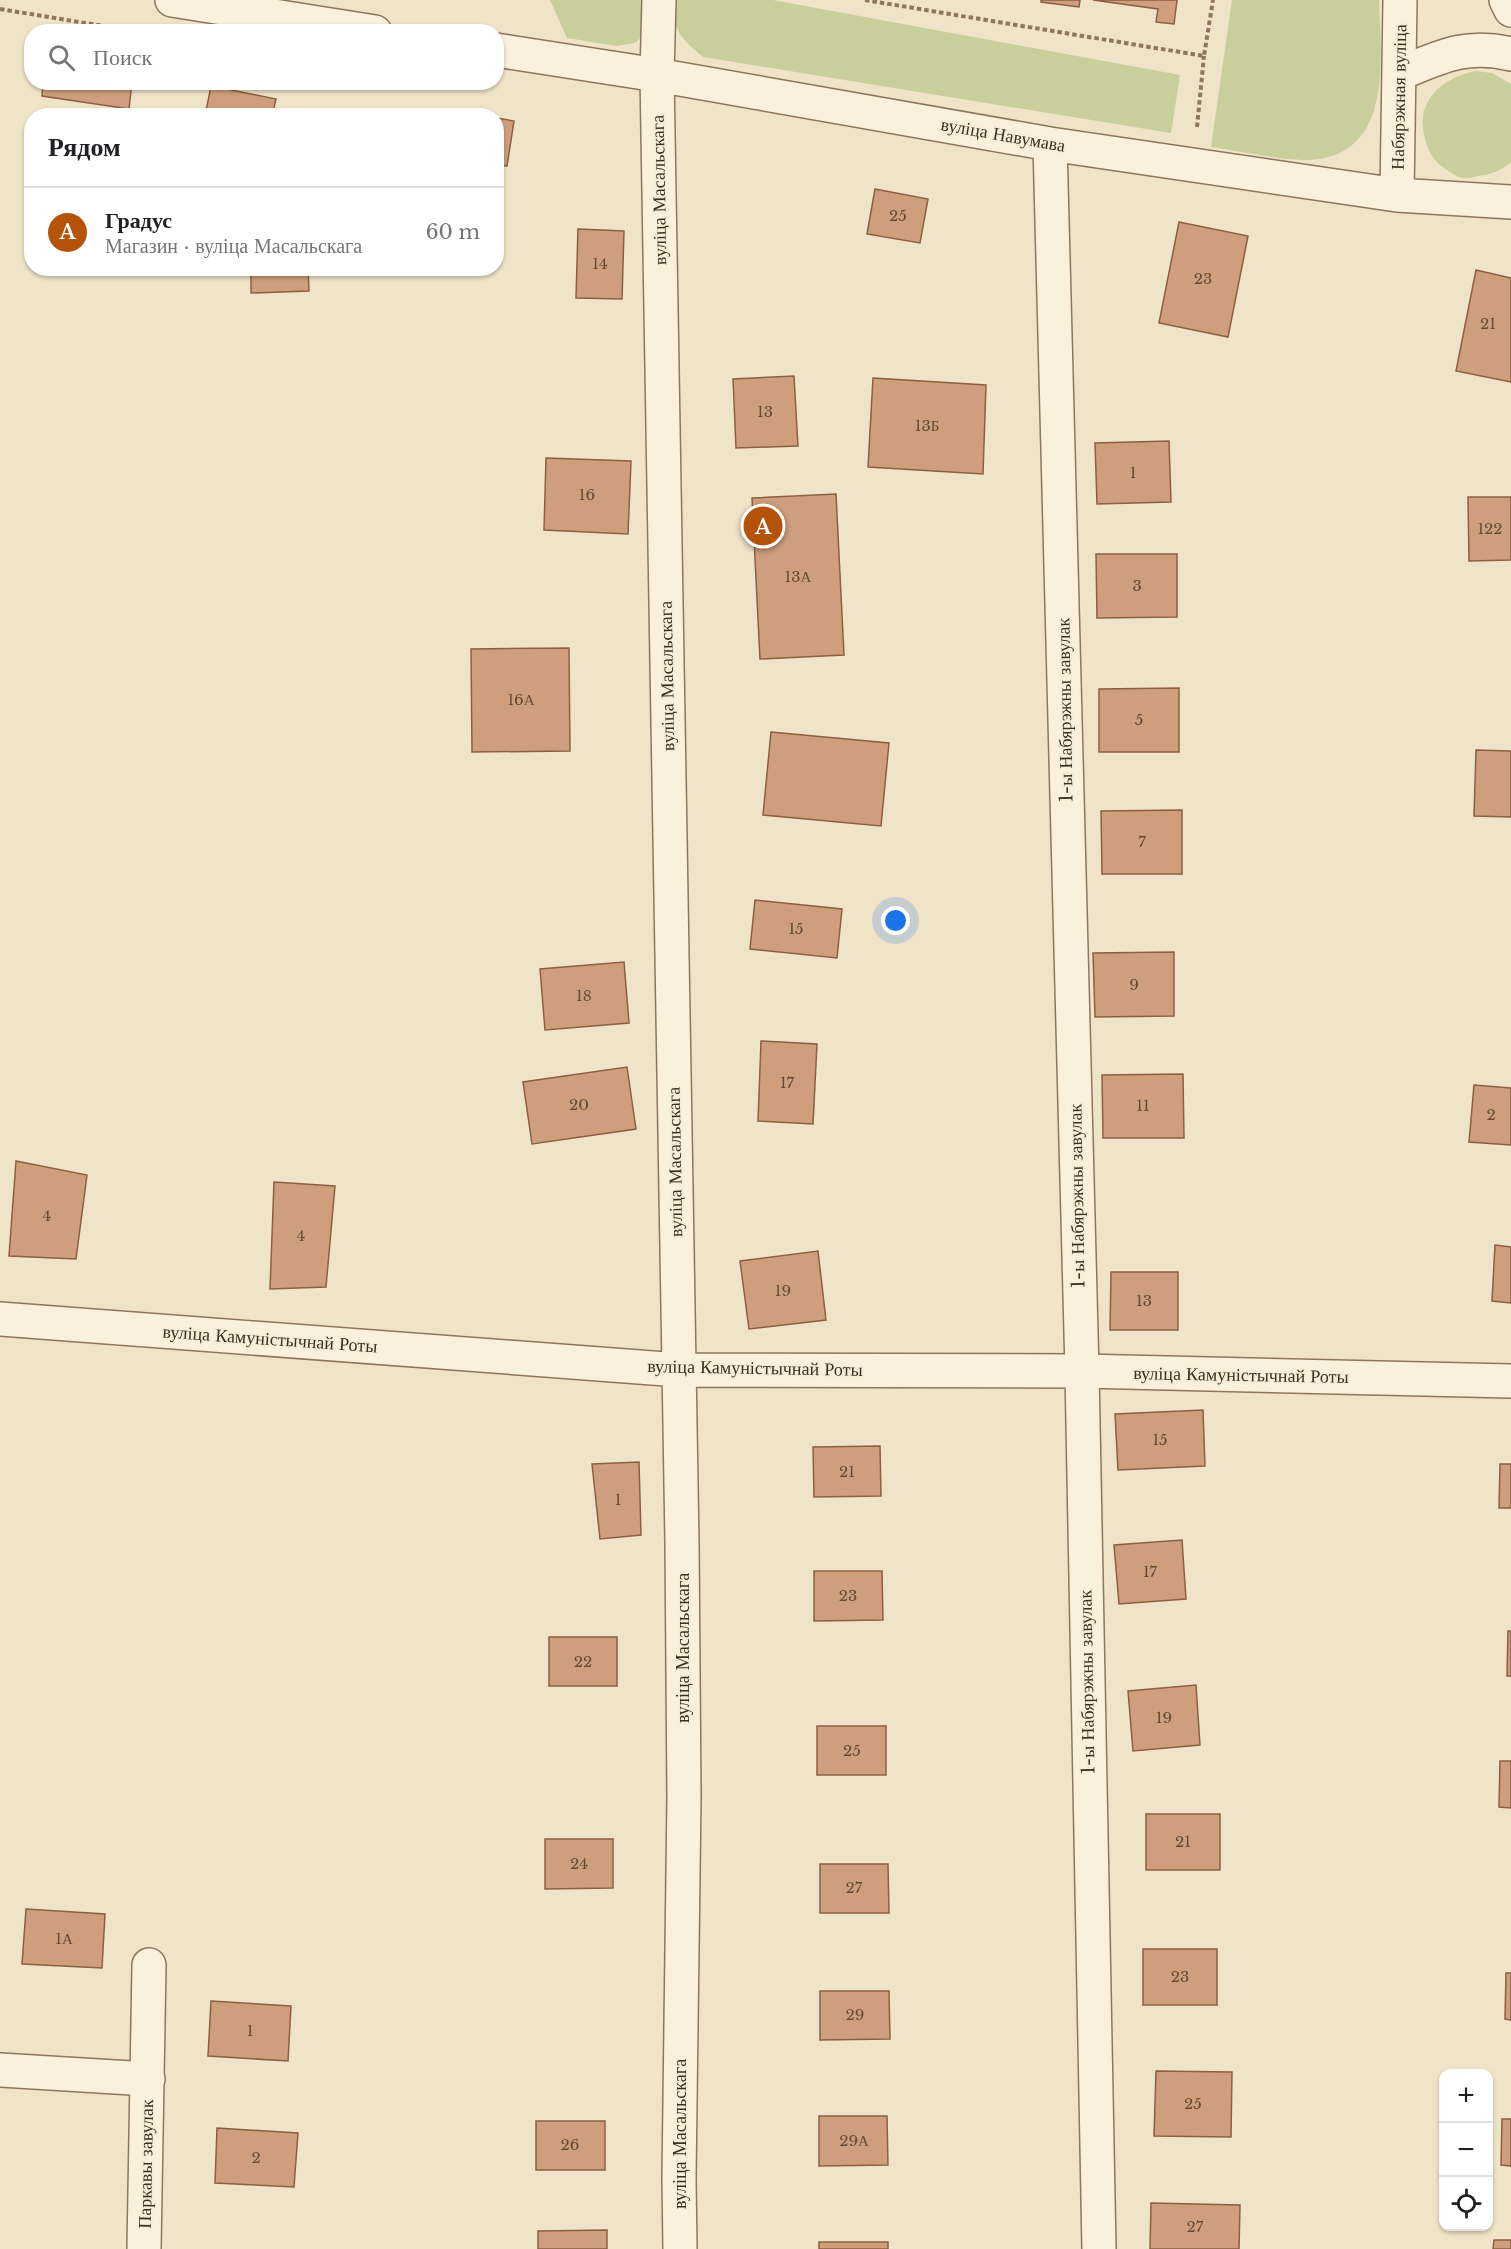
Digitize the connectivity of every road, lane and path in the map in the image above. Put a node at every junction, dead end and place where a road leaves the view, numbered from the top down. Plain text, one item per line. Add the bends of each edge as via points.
1 (172, 0) edge
2 (659, 0) edge
3 (865, 0) edge
4 (1213, 0) edge
5 (1400, 0) edge
6 (1506, 0) edge
7 (0, 9) edge
8 (1511, 10) edge
9 (91, 24) edge
10 (324, 24) edge
11 (504, 51) edge
12 (1511, 54) edge
13 (1204, 56) junction
14 (1399, 74) junction
15 (657, 75) junction
16 (1050, 144) junction
17 (1193, 165) junction
18 (1397, 195) junction
19 (1511, 202) edge
20 (0, 1319) edge
21 (679, 1370) junction
22 (1082, 1371) junction
23 (1511, 1382) edge
24 (149, 1965) dead end
25 (0, 2070) edge
26 (148, 2079) junction
27 (144, 2249) edge
28 (680, 2249) edge
29 (1099, 2249) edge

1 - 10 street
2 - 15 street, вуліца Масальскага
3 - 13 path
4 - 13 path
5 - 14 street, Набярэжная вуліца
6 - 8 street
7 - 9 path
11 - 15 street, вуліца Навумава
12 - 14 street via 1490,49 1450,53
13 - 17 path
14 - 18 street, Набярэжная вуліца
15 - 16 street, вуліца Навумава
15 - 21 street, вуліца Масальскага
16 - 17 street, вуліца Навумава
16 - 22 street, 1-ы Набярэжны завулак
17 - 18 street, вуліца Навумава
18 - 19 street, вуліца Навумава
20 - 21 street, вуліца Камуністычнай Роты
21 - 22 street, вуліца Камуністычнай Роты
21 - 28 street, вуліца Масальскага via 684,1797
22 - 23 street, вуліца Камуністычнай Роты
22 - 29 street, 1-ы Набярэжны завулак
24 - 26 street, Паркавы завулак
25 - 26 street
26 - 27 street, Паркавы завулак

